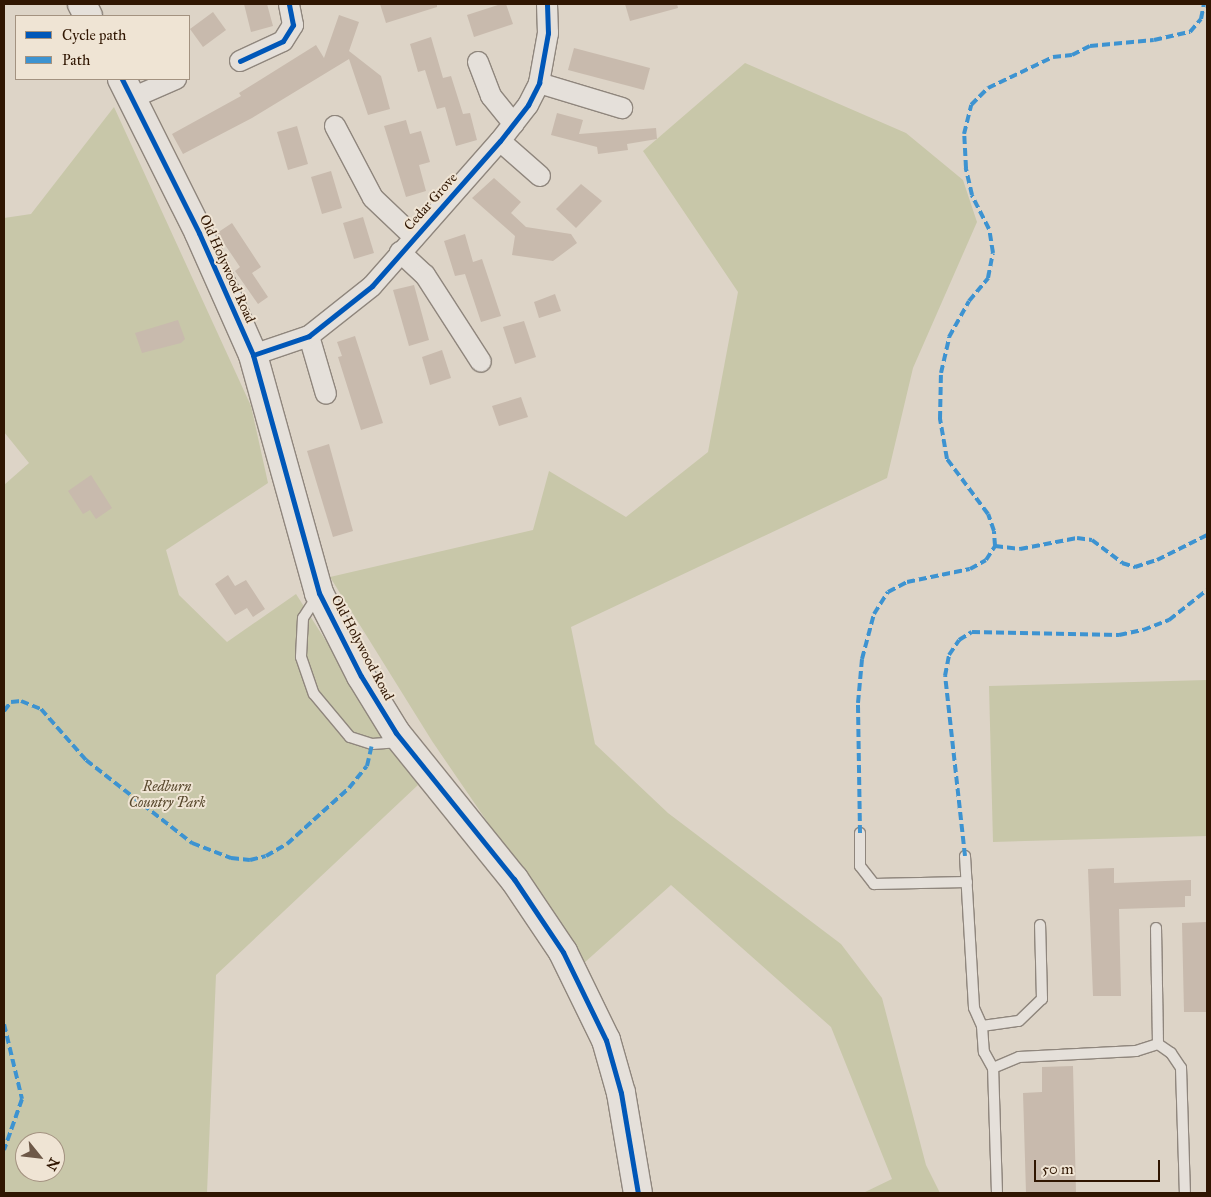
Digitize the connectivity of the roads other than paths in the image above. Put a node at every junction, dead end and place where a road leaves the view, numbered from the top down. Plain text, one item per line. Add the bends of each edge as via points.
1 (288, 4) edge
2 (546, 4) edge
3 (240, 61) dead end
4 (478, 62) dead end
5 (171, 80) edge
6 (539, 83) junction
7 (127, 88) edge
8 (622, 108) dead end
9 (514, 124) junction
10 (335, 126) dead end
11 (500, 141) junction
12 (540, 176) dead end
13 (414, 237) junction
14 (400, 252) junction
15 (309, 336) junction
16 (253, 354) junction
17 (481, 362) dead end
18 (326, 394) dead end
19 (319, 593) junction
20 (404, 742) junction
21 (860, 833) dead end
22 (965, 856) dead end
23 (967, 882) junction
24 (1040, 925) dead end
25 (1156, 928) dead end
26 (982, 1026) junction
27 (1158, 1044) junction
28 (993, 1068) junction
29 (638, 1193) edge
30 (997, 1193) edge
31 (1186, 1193) edge

1 - 3 street via 293,25 283,41
2 - 6 street, Cedar Grove via 548,33
4 - 9 street via 491,96
5 - 7 street
6 - 8 street
6 - 9 street, Cedar Grove
7 - 16 street, Old Holywood Road via 199,233
9 - 11 street, Cedar Grove
10 - 13 street, Cedar Grove via 373,198
11 - 12 street
11 - 13 street, Cedar Grove
13 - 14 street, Cedar Grove
14 - 15 street, Cedar Grove via 372,286
14 - 17 street via 425,275
15 - 16 street, Cedar Grove
15 - 18 street
16 - 19 street, Old Holywood Road
19 - 20 street, Old Holywood Road via 361,676
19 - 20 lane via 302,618 300,657 314,694 350,737 372,744
20 - 29 street, Old Holywood Road via 514,879 563,952 585,993 606,1040 621,1093
21 - 23 lane via 860,866 874,884
22 - 23 lane
23 - 26 lane via 974,1008
24 - 26 lane via 1042,999 1019,1021
25 - 27 lane
26 - 28 lane via 984,1052
27 - 28 lane via 1136,1051 1019,1057
27 - 31 lane via 1171,1053 1181,1068
28 - 30 lane

